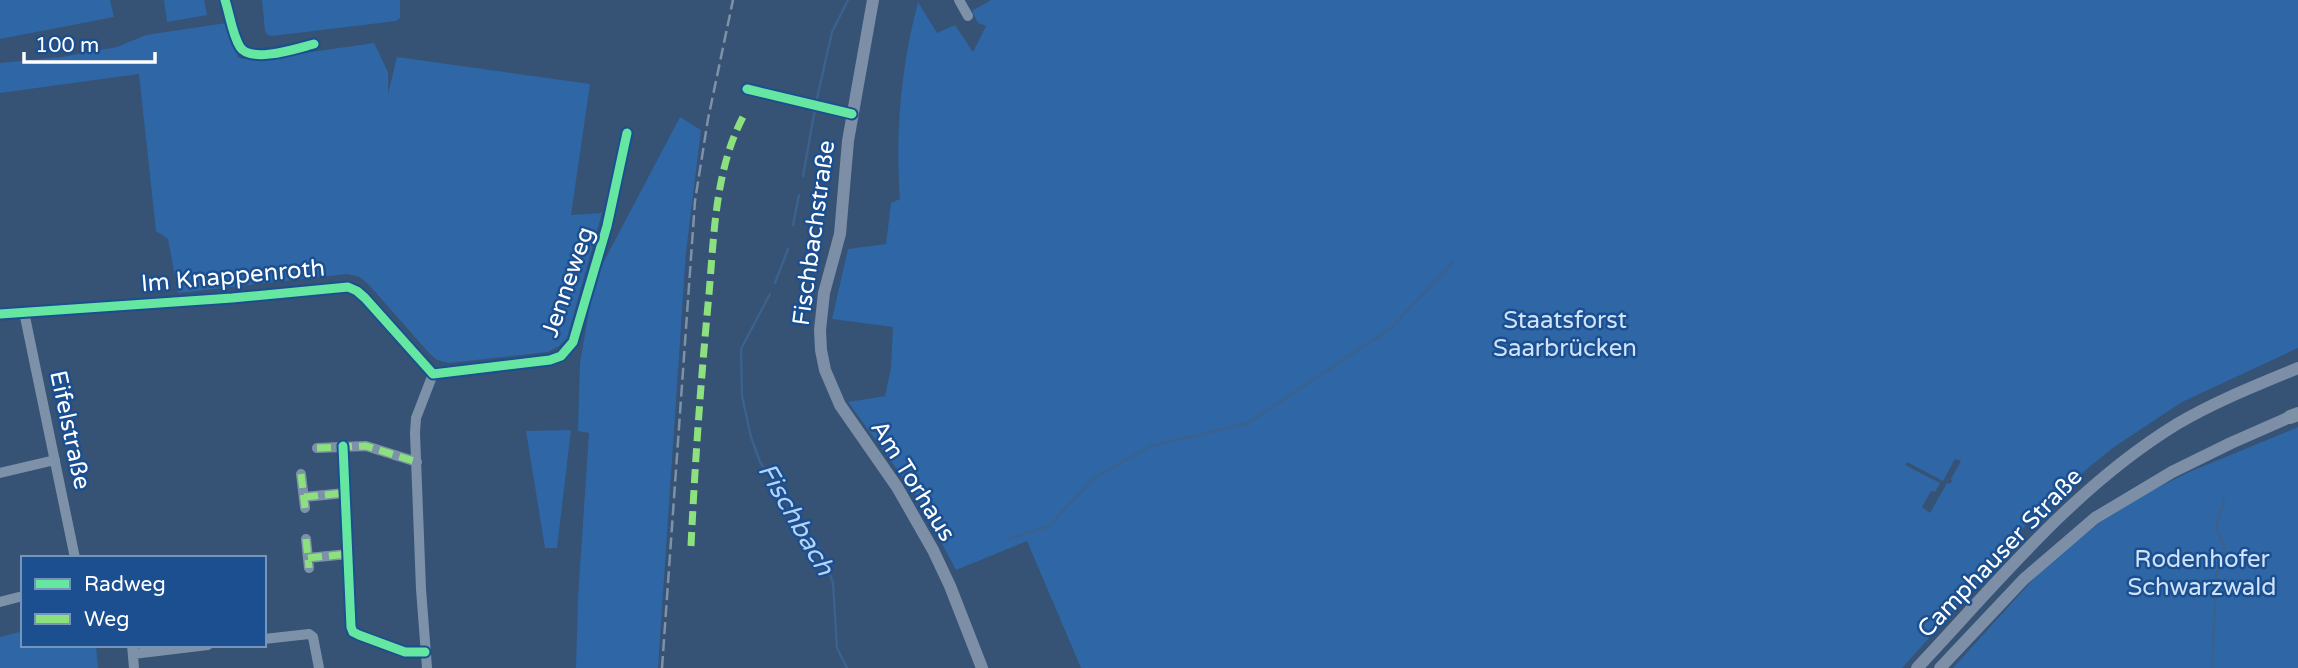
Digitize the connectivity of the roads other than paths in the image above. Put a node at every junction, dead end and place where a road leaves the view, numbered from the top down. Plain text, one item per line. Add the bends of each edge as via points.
1 (225, 0) edge
2 (873, 0) edge
3 (959, 0) edge
4 (968, 16) dead end
5 (314, 44) dead end
6 (747, 89) dead end
7 (852, 114) junction
8 (627, 133) dead end
9 (24, 312) junction
10 (0, 314) edge
11 (2298, 368) edge
12 (433, 374) junction
13 (835, 397) joint
14 (2295, 416) edge
15 (343, 446) junction
16 (317, 448) dead end
17 (55, 460) junction
18 (417, 462) junction
19 (0, 473) edge
20 (301, 474) dead end
21 (345, 493) junction
22 (306, 539) dead end
23 (348, 554) junction
24 (75, 556) edge
25 (21, 597) edge
26 (0, 602) edge
27 (266, 639) edge
28 (170, 647) edge
29 (132, 649) edge
30 (425, 652) junction
31 (134, 668) edge
32 (319, 668) edge
33 (427, 668) edge
34 (982, 668) edge
35 (1917, 668) edge
36 (1940, 668) edge

1 - 5 street via 236,39 248,54
2 - 7 main road, Fischbachstraße
3 - 4 street
6 - 7 street, Fischbachstraße
7 - 13 main road, Fischbachstraße via 840,234 826,283 820,330 825,370
8 - 12 street, Jenneweg via 607,226 567,350 550,360
9 - 10 street, Im Knappenroth
9 - 12 street, Im Knappenroth via 348,287 365,298
9 - 17 street, Eifelstraße
11 - 35 main road, Camphauser Straße via 2202,410 2113,470 2044,532
12 - 18 street via 415,418
13 - 34 main road, Am Torhaus via 916,518 950,586
14 - 36 main road, Camphauser Straße via 2172,472 2095,518 2024,579
15 - 16 street
15 - 18 street via 366,446
15 - 21 street
17 - 19 street
17 - 24 street, Eifelstraße
18 - 30 street
20 - 21 street via 305,503
21 - 23 street
22 - 23 street via 309,563
23 - 30 street via 353,632 400,650
25 - 26 street
27 - 32 street via 313,636
28 - 29 street
29 - 31 street
30 - 33 street

